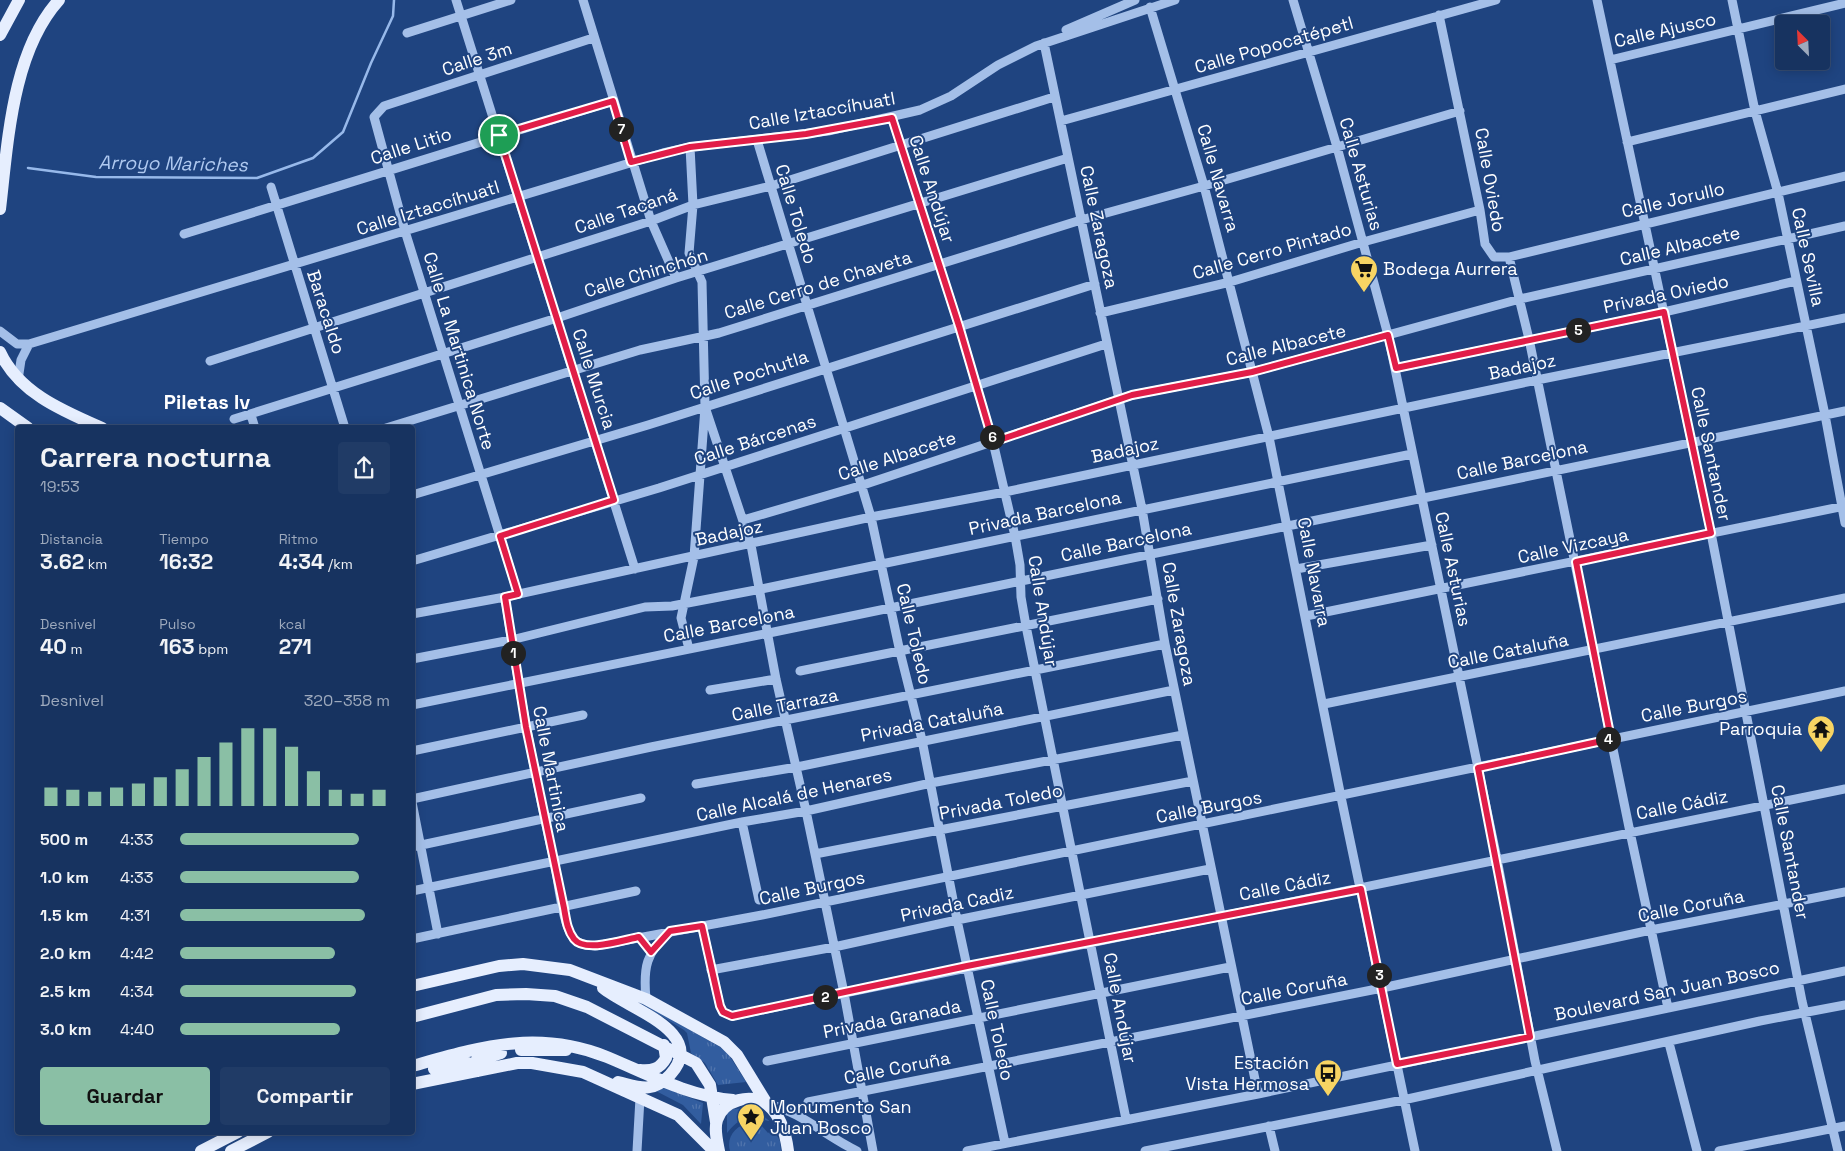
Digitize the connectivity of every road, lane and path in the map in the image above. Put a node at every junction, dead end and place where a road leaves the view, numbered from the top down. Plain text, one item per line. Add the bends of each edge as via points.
1 (19, 0) edge
2 (59, 0) edge
3 (456, 0) edge
4 (511, 0) edge
5 (583, 0) edge
6 (1135, 0) edge
7 (1175, 0) edge
8 (1293, 0) edge
9 (1496, 0) edge
10 (1597, 0) edge
11 (1732, 0) edge
12 (1845, 3) edge
13 (1458, 4) edge
14 (1150, 7) junction
15 (1439, 15) junction
16 (460, 16) junction
17 (1738, 30) junction
18 (407, 33) dead end
19 (0, 35) edge
20 (593, 38) junction
21 (1044, 43) junction
22 (1309, 52) junction
23 (1610, 60) junction
24 (480, 76) junction
25 (1845, 89) edge
26 (1176, 91) junction
27 (1054, 97) junction
28 (613, 101) junction
29 (1460, 110) junction
30 (1755, 111) junction
31 (374, 117) joint
32 (892, 118) junction
33 (1061, 121) junction
34 (499, 135) junction
35 (756, 140) junction
36 (1626, 142) junction
37 (690, 147) junction
38 (900, 147) junction
39 (1336, 147) junction
40 (1068, 158) junction
41 (631, 162) junction
42 (388, 171) junction
43 (1845, 176) edge
44 (771, 186) junction
45 (1204, 186) junction
46 (271, 187) dead end
47 (1778, 193) junction
48 (519, 197) junction
49 (693, 205) junction
50 (920, 205) junction
51 (276, 206) junction
52 (0, 209) edge
53 (1480, 210) junction
54 (1081, 220) junction
55 (651, 221) junction
56 (1644, 223) junction
57 (1845, 226) edge
58 (405, 231) junction
59 (184, 234) dead end
60 (1787, 238) junction
61 (1363, 242) junction
62 (789, 245) junction
63 (1508, 257) junction
64 (537, 258) junction
65 (940, 265) junction
66 (294, 266) junction
67 (1655, 269) junction
68 (699, 273) junction
69 (676, 278) junction
70 (1796, 281) junction
71 (1230, 282) junction
72 (1095, 284) junction
73 (424, 293) junction
74 (1520, 299) junction
75 (806, 306) junction
76 (1664, 312) junction
77 (1100, 314) junction
78 (557, 318) junction
79 (1845, 318) edge
80 (959, 326) junction
81 (1806, 326) junction
82 (313, 327) junction
83 (0, 332) edge
84 (1388, 335) junction
85 (704, 337) junction
86 (1529, 339) junction
87 (29, 344) junction
88 (1106, 344) junction
89 (0, 352) edge
90 (443, 353) junction
91 (1673, 354) junction
92 (210, 361) dead end
93 (826, 367) junction
94 (1396, 368) junction
95 (573, 371) junction
96 (1252, 372) junction
97 (18, 380) junction
98 (1537, 380) junction
99 (977, 385) junction
100 (333, 387) junction
101 (1117, 400) junction
102 (459, 406) junction
103 (705, 407) junction
104 (0, 408) edge
105 (1404, 409) junction
106 (1845, 411) edge
107 (252, 414) junction
108 (1825, 415) junction
109 (234, 419) dead end
110 (24, 425) edge
111 (96, 425) edge
112 (254, 425) edge
113 (344, 425) edge
114 (396, 425) edge
115 (845, 428) junction
116 (1269, 436) junction
117 (596, 440) junction
118 (993, 442) junction
119 (1691, 443) junction
120 (1412, 454) junction
121 (1133, 465) junction
122 (726, 466) junction
123 (1557, 469) junction
124 (480, 475) junction
125 (700, 475) junction
126 (1278, 481) junction
127 (863, 485) junction
128 (1005, 492) junction
129 (415, 494) edge
130 (1422, 498) junction
131 (614, 500) junction
132 (1843, 506) edge
133 (1142, 509) junction
134 (871, 517) junction
135 (743, 520) junction
136 (1845, 523) edge
137 (1288, 526) junction
138 (1711, 533) junction
139 (500, 536) junction
140 (1015, 536) junction
141 (751, 545) junction
142 (1432, 545) junction
143 (1150, 554) junction
144 (694, 557) junction
145 (415, 560) edge
146 (1576, 562) junction
147 (881, 563) junction
148 (635, 569) junction
149 (1296, 569) junction
150 (1021, 581) junction
151 (1441, 589) junction
152 (761, 590) junction
153 (518, 594) junction
154 (505, 597) junction
155 (1845, 598) edge
156 (1158, 599) junction
157 (685, 603) junction
158 (890, 608) junction
159 (415, 613) edge
160 (1306, 616) junction
161 (1728, 623) junction
162 (1026, 626) junction
163 (769, 634) junction
164 (511, 640) junction
165 (1164, 644) junction
166 (689, 649) junction
167 (1594, 650) junction
168 (900, 652) junction
169 (415, 658) edge
170 (800, 671) dead end
171 (1035, 672) junction
172 (1459, 678) junction
173 (776, 679) junction
174 (518, 684) junction
175 (710, 690) dead end
176 (1174, 690) junction
177 (1845, 691) edge
178 (911, 695) junction
179 (415, 704) edge
180 (1324, 704) junction
181 (1746, 712) junction
182 (583, 714) dead end
183 (1045, 716) junction
184 (786, 722) junction
185 (526, 727) junction
186 (1184, 735) junction
187 (1611, 739) junction
188 (922, 740) junction
189 (415, 750) edge
190 (1055, 761) junction
191 (797, 766) junction
192 (1478, 768) junction
193 (536, 773) junction
194 (1193, 781) junction
195 (931, 783) junction
196 (696, 784) dead end
197 (1845, 789) edge
198 (1341, 797) junction
199 (641, 798) dead end
200 (415, 799) edge
201 (1765, 805) junction
202 (1064, 806) junction
203 (806, 811) junction
204 (544, 818) junction
205 (742, 822) junction
206 (1202, 825) junction
207 (415, 828) edge
208 (940, 830) junction
209 (1630, 832) junction
210 (417, 846) edge
211 (1073, 850) junction
212 (815, 854) junction
213 (1497, 859) junction
214 (554, 861) junction
215 (1210, 869) junction
216 (950, 876) junction
217 (430, 888) junction
218 (1361, 889) junction
219 (415, 890) edge
220 (636, 891) dead end
221 (1845, 892) edge
222 (1082, 896) junction
223 (760, 900) dead end
224 (825, 902) junction
225 (1783, 904) junction
226 (564, 908) junction
227 (1220, 915) junction
228 (957, 920) junction
229 (702, 926) junction
230 (1651, 930) junction
231 (670, 931) junction
232 (438, 934) junction
233 (639, 937) junction
234 (415, 938) edge
235 (1091, 942) junction
236 (578, 943) joint
237 (834, 947) junction
238 (651, 952) junction
239 (1516, 958) junction
240 (967, 966) junction
241 (1230, 967) junction
242 (711, 970) junction
243 (1845, 971) edge
244 (592, 979) junction
245 (1799, 981) junction
246 (415, 985) edge
247 (1382, 988) junction
248 (844, 993) junction
249 (1101, 994) junction
250 (646, 999) junction
251 (1845, 1005) edge
252 (1668, 1008) junction
253 (1805, 1013) junction
254 (415, 1016) edge
255 (1241, 1016) junction
256 (978, 1018) junction
257 (1530, 1037) junction
258 (1110, 1041) junction
259 (852, 1043) junction
260 (1670, 1043) junction
261 (664, 1045) junction
262 (578, 1048) junction
263 (681, 1054) junction
264 (767, 1061) dead end
265 (1397, 1064) junction
266 (415, 1065) edge
267 (987, 1066) junction
268 (474, 1070) junction
269 (637, 1070) junction
270 (1537, 1070) junction
271 (415, 1073) edge
272 (603, 1081) junction
273 (664, 1081) junction
274 (415, 1083) edge
275 (862, 1091) junction
276 (1258, 1094) junction
277 (640, 1098) junction
278 (713, 1098) junction
279 (733, 1100) junction
280 (1403, 1100) junction
281 (808, 1102) dead end
282 (767, 1104) junction
283 (1126, 1118) junction
284 (716, 1122) junction
285 (1269, 1126) junction
286 (1845, 1126) edge
287 (1833, 1128) junction
288 (232, 1135) edge
289 (264, 1135) edge
290 (1005, 1143) junction
291 (249, 1146) edge
292 (202, 1151) edge
293 (231, 1151) edge
294 (637, 1151) edge
295 (714, 1151) edge
296 (718, 1151) edge
297 (788, 1151) edge
298 (857, 1151) edge
299 (873, 1151) edge
300 (967, 1151) edge
301 (1145, 1151) edge
302 (1275, 1151) edge
303 (1415, 1151) edge
304 (1557, 1151) edge
305 (1697, 1151) edge
306 (1719, 1151) edge
307 (1838, 1151) edge

1 - 19 main road
2 - 52 main road via 40,26 23,64
3 - 16 street, Calle Murcia
4 - 16 street
5 - 20 street
6 - 21 street
7 - 14 street, Calle Iztaccíhuatl
8 - 22 street, Calle Asturias
9 - 13 street, Calle Popocatépetl
10 - 23 street, Calle Santander
11 - 17 street, Calle Sevilla
12 - 17 street, Calle Ajusco
13 - 15 street, Calle Popocatépetl
14 - 21 street, Calle Iztaccíhuatl
14 - 26 street, Calle Navarra
15 - 22 street, Calle Popocatépetl
15 - 29 street, Calle Oviedo
16 - 18 street
16 - 24 street, Calle Murcia
17 - 23 street, Calle Ajusco
17 - 30 street, Calle Sevilla
20 - 24 street, Calle 3m
20 - 28 street
21 - 27 street, Calle Zaragoza
21 - 32 street, Calle Iztaccíhuatl via 998,65 933,105
22 - 26 street, Calle Popocatépetl
22 - 39 street, Calle Asturias
23 - 36 street, Calle Santander
24 - 31 street, Calle 3m via 384,106
24 - 34 street, Calle Murcia
25 - 30 street
26 - 33 street, Calle Popocatépetl
26 - 45 street, Calle Navarra
27 - 33 street, Calle Zaragoza
27 - 38 street, Calle Tacaná
28 - 34 street, Calle Litio
28 - 41 street
29 - 39 street, Calle Cerro de Chaveta
29 - 53 street, Calle Oviedo
30 - 36 street
30 - 47 street, Calle Sevilla
31 - 42 street, Calle La Martinica Norte
32 - 35 street, Calle Iztaccíhuatl
32 - 38 street, Calle Andújar
33 - 40 street, Calle Zaragoza
34 - 42 street, Calle Litio
34 - 48 street, Calle Murcia
35 - 37 street, Calle Iztaccíhuatl
35 - 44 street, Calle Toledo
36 - 56 street, Calle Santander
37 - 41 street, Calle Iztaccíhuatl
37 - 49 street
38 - 44 street, Calle Tacaná
38 - 50 street, Calle Andújar
39 - 45 street, Calle Cerro de Chaveta
39 - 61 street, Calle Asturias
40 - 50 street, Calle Chinchón
40 - 54 street, Calle Zaragoza
41 - 48 street, Calle Iztaccíhuatl
41 - 55 street
42 - 51 street, Calle Litio
42 - 58 street, Calle La Martinica Norte
43 - 47 street, Calle Jorullo
44 - 49 street, Calle Tacaná
44 - 62 street, Calle Toledo
45 - 54 street, Calle Cerro de Chaveta
45 - 71 street, Calle Navarra
46 - 51 street, Baracaldo
47 - 56 street, Calle Jorullo
47 - 60 street, Calle Sevilla
48 - 58 street, Calle Iztaccíhuatl
48 - 64 street, Calle Murcia
49 - 55 street, Calle Tacaná
49 - 68 street via 689,253
50 - 62 street, Calle Chinchón
50 - 65 street, Calle Andújar
51 - 59 street, Calle Litio
51 - 66 street, Baracaldo
53 - 61 street, Calle Cerro Pintado
53 - 63 street, Calle Oviedo via 1488,251 1494,257
54 - 65 street, Calle Cerro de Chaveta
54 - 72 street, Calle Zaragoza
55 - 64 street, Calle Tacaná
55 - 69 street
56 - 63 street, Calle Jorullo
56 - 67 street, Calle Santander
57 - 60 street, Calle Albacete
58 - 66 street, Calle Iztaccíhuatl
58 - 73 street, Calle La Martinica Norte
60 - 67 street, Calle Albacete
60 - 70 street, Calle Sevilla
61 - 71 street, Calle Cerro Pintado
61 - 84 street, Calle Asturias
62 - 68 street, Calle Chinchón
62 - 75 street, Calle Toledo
63 - 74 street, Calle Oviedo
64 - 73 street, Calle Tacaná
64 - 78 street, Calle Murcia
65 - 75 street, Calle Cerro de Chaveta
65 - 80 street, Calle Andújar
66 - 82 street, Baracaldo
66 - 87 street, Calle Iztaccíhuatl
67 - 74 street, Calle Albacete
67 - 76 street, Calle Santander
68 - 69 street, Calle Chinchón
68 - 85 street
69 - 78 street, Calle Chinchón
70 - 76 street, Privada Oviedo
70 - 81 street, Calle Sevilla
71 - 77 street, Calle Cerro Pintado
71 - 96 street, Calle Navarra
72 - 77 street, Calle Zaragoza
72 - 80 street, Calle Pochutla
73 - 82 street, Calle Tacaná
73 - 90 street, Calle La Martinica Norte
74 - 84 street, Calle Albacete
74 - 86 street, Calle Oviedo
75 - 85 street, Calle Cerro de Chaveta
75 - 93 street, Calle Toledo
76 - 86 street, Privada Oviedo
76 - 91 street, Calle Santander
77 - 88 street, Calle Zaragoza
78 - 90 street, Calle Chinchón
78 - 95 street, Calle Murcia
79 - 81 street, Badajoz
80 - 93 street, Calle Pochutla
80 - 99 street, Calle Andújar
81 - 91 street, Badajoz
81 - 108 street, Calle Sevilla
82 - 92 street, Calle Tacaná
82 - 100 street, Baracaldo
83 - 87 street via 17,344
84 - 94 street, Calle Asturias
84 - 96 street, Calle Albacete
85 - 95 street, Calle Cerro de Chaveta via 640,350
85 - 103 street
86 - 94 street, Privada Oviedo
86 - 98 street, Calle Oviedo
87 - 97 street via 21,360
88 - 99 street, Calle Bárcenas
88 - 101 street, Calle Zaragoza
89 - 97 main road
90 - 100 street, Calle Chinchón
90 - 102 street, Calle La Martinica Norte
91 - 98 street, Badajoz
91 - 119 street, Calle Santander
93 - 103 street, Calle Pochutla
93 - 115 street, Calle Toledo
94 - 105 street, Calle Asturias
95 - 102 street, Calle Cerro de Chaveta
95 - 117 street, Calle Murcia
96 - 101 street, Calle Albacete
96 - 116 street, Calle Navarra
97 - 111 main road via 40,397
98 - 105 street, Badajoz
98 - 123 street, Calle Oviedo
99 - 115 street, Calle Bárcenas
99 - 118 street, Calle Andújar
100 - 107 street, Calle Chinchón
100 - 113 street, Baracaldo
101 - 118 street, Calle Albacete
101 - 121 street, Calle Zaragoza
102 - 114 street, Calle Cerro de Chaveta
102 - 124 street, Calle La Martinica Norte
103 - 117 street, Calle Pochutla
103 - 122 street
103 - 125 street
104 - 110 main road
105 - 116 street, Badajoz
105 - 120 street, Calle Asturias
106 - 108 street, Calle Barcelona
107 - 109 street, Calle Chinchón
107 - 112 street
108 - 119 street, Calle Barcelona
108 - 132 street, Calle Sevilla
115 - 122 street, Calle Bárcenas
115 - 127 street, Calle Toledo
116 - 121 street, Badajoz
116 - 126 street, Calle Navarra
117 - 124 street, Calle Pochutla
117 - 131 street, Calle Murcia
118 - 127 street, Calle Albacete
118 - 128 street, Calle Andújar
119 - 123 street, Calle Barcelona
119 - 138 street, Calle Santander
120 - 126 street, Privada Barcelona
120 - 130 street, Calle Asturias
121 - 128 street, Badajoz
121 - 133 street, Calle Zaragoza
122 - 125 street, Calle Bárcenas
122 - 135 street
123 - 130 street, Calle Barcelona
123 - 146 street, Calle Oviedo
124 - 129 street, Calle Pochutla
124 - 139 street, Calle La Martinica Norte
125 - 131 street, Calle Bárcenas
125 - 144 street
126 - 133 street, Privada Barcelona
126 - 137 street, Calle Navarra
127 - 134 street, Calle Toledo
127 - 135 street, Calle Albacete
128 - 134 street, Badajoz
128 - 140 street, Calle Andújar
130 - 137 street, Calle Barcelona
130 - 142 street, Calle Asturias
131 - 139 street, Calle Bárcenas
131 - 148 street, Calle Murcia
132 - 136 street, Calle Sevilla
132 - 138 street, Calle Vizcaya
133 - 140 street, Privada Barcelona
133 - 143 street, Calle Zaragoza
134 - 141 street, Badajoz
134 - 147 street, Calle Toledo
135 - 141 street
137 - 143 street, Calle Barcelona
137 - 149 street, Calle Navarra
138 - 146 street, Calle Vizcaya
138 - 161 street, Calle Santander
139 - 145 street, Calle Bárcenas
139 - 153 street, Calle La Martinica Norte
140 - 147 street, Privada Barcelona
140 - 150 street, Calle Andújar
141 - 144 street, Badajoz
141 - 152 street
142 - 149 street
142 - 151 street, Calle Asturias
143 - 150 street, Calle Barcelona
143 - 156 street, Calle Zaragoza
144 - 148 street, Badajoz
144 - 157 street
146 - 151 street, Calle Vizcaya
146 - 167 street, Calle Oviedo
147 - 152 street, Privada Barcelona
147 - 158 street, Calle Toledo
148 - 153 street, Badajoz
149 - 160 street, Calle Navarra
150 - 158 street, Calle Barcelona
150 - 162 street, Calle Andújar
151 - 160 street, Calle Vizcaya
151 - 172 street, Calle Asturias
152 - 157 street, Privada Barcelona
152 - 163 street
153 - 154 street, Badajoz
154 - 159 street, Badajoz
154 - 164 street, Calle Martinica
155 - 161 street, Calle Cataluña
156 - 162 street
156 - 165 street, Calle Zaragoza
157 - 164 street, Privada Barcelona via 645,607
157 - 166 street via 682,618
158 - 163 street, Calle Barcelona
158 - 168 street, Calle Toledo
160 - 180 street, Calle Navarra
161 - 167 street, Calle Cataluña
161 - 181 street, Calle Santander
162 - 168 street
162 - 171 street, Calle Andújar
163 - 166 street, Calle Barcelona
163 - 173 street
164 - 169 street
164 - 174 street, Calle Martinica
165 - 171 street, Calle Tarraza
165 - 176 street, Calle Zaragoza
166 - 174 street, Calle Barcelona
167 - 172 street, Calle Cataluña
167 - 187 street, Calle Oviedo
168 - 170 street
168 - 178 street, Calle Toledo
171 - 178 street, Calle Tarraza
171 - 183 street, Calle Andújar
172 - 180 street, Calle Cataluña
172 - 192 street, Calle Asturias
173 - 175 street
173 - 184 street
174 - 179 street, Calle Barcelona
174 - 185 street, Calle Martinica
176 - 183 street, Privada Cataluña
176 - 186 street, Calle Zaragoza
177 - 181 street, Calle Burgos
178 - 184 street, Calle Tarraza
178 - 188 street, Calle Toledo
180 - 198 street, Calle Navarra
181 - 187 street, Calle Burgos
181 - 201 street, Calle Santander
182 - 185 street
183 - 188 street, Privada Cataluña
183 - 190 street, Calle Andújar
184 - 191 street
184 - 193 street, Calle Tarraza
185 - 189 street
185 - 193 street, Calle Martinica
186 - 190 street, Calle Alcalá de Henares
186 - 194 street, Calle Zaragoza
187 - 192 street, Calle Burgos
187 - 209 street, Calle Oviedo
188 - 191 street, Privada Cataluña
188 - 195 street, Calle Toledo
190 - 195 street, Calle Alcalá de Henares
190 - 202 street, Calle Andújar
191 - 196 street, Privada Cataluña
191 - 203 street
192 - 198 street, Calle Burgos
192 - 213 street, Calle Asturias
193 - 200 street, Calle Tarraza
193 - 204 street, Calle Martinica
194 - 202 street, Privada Toledo
194 - 206 street, Calle Zaragoza
195 - 203 street, Calle Alcalá de Henares
195 - 208 street, Calle Toledo
197 - 201 street, Calle Cádiz
198 - 206 street, Calle Burgos
198 - 218 street, Calle Navarra
199 - 204 street
201 - 209 street, Calle Cádiz
201 - 225 street, Calle Santander
202 - 208 street, Privada Toledo
202 - 211 street, Calle Andújar
203 - 205 street, Calle Alcalá de Henares
203 - 212 street
204 - 210 street
204 - 214 street, Calle Martinica
205 - 214 street, Calle Alcalá de Henares
205 - 223 street
206 - 211 street, Calle Burgos
206 - 215 street, Calle Zaragoza
207 - 210 street
208 - 212 street, Privada Toledo
208 - 216 street, Calle Toledo
209 - 213 street, Calle Cádiz
209 - 230 street, Calle Oviedo
210 - 217 street
211 - 216 street, Calle Burgos
211 - 222 street, Calle Andújar
212 - 224 street
213 - 218 street, Calle Cádiz
213 - 239 street, Calle Asturias
214 - 217 street, Calle Alcalá de Henares
214 - 226 street, Calle Martinica
215 - 222 street, Privada Cadiz
215 - 227 street, Calle Zaragoza
216 - 224 street, Calle Burgos
216 - 228 street, Calle Toledo
217 - 219 street, Calle Alcalá de Henares
217 - 232 street
218 - 227 street, Calle Cádiz
218 - 247 street, Calle Navarra
220 - 226 street
221 - 225 street, Calle Coruña
222 - 228 street, Privada Cadiz
222 - 235 street, Calle Andújar
224 - 229 street, Calle Burgos
224 - 237 street
225 - 230 street, Calle Coruña
225 - 245 street, Calle Santander
226 - 232 street
226 - 236 street, Calle Martinica via 569,929
227 - 235 street, Calle Cádiz
227 - 241 street, Calle Zaragoza
228 - 237 street, Privada Cadiz
228 - 240 street, Calle Toledo
229 - 231 street, Calle Burgos
229 - 242 street
230 - 239 street, Calle Coruña
230 - 252 street, Calle Oviedo
231 - 233 street, Calle Burgos
231 - 238 street
232 - 234 street
233 - 236 street, Calle Burgos via 595,946
233 - 238 street
235 - 240 street, Calle Cádiz
235 - 249 street, Calle Andújar
237 - 242 street, Privada Cadiz
237 - 248 street
238 - 250 street via 645,969
239 - 247 street, Calle Coruña
239 - 257 street, Calle Asturias
240 - 248 street, Calle Cádiz
240 - 256 street, Calle Toledo
241 - 249 street, Privada Granada
241 - 255 street, Calle Zaragoza
242 - 248 street, Calle Cádiz via 720,1006 723,1012 732,1016
243 - 245 street, Boulevard San Juan Bosco
244 - 246 main road via 570,970 523,964
244 - 250 main road
244 - 263 main road via 673,1032
245 - 252 street, Boulevard San Juan Bosco
245 - 253 street, Calle Santander
247 - 255 street, Calle Coruña
247 - 265 street, Calle Navarra
248 - 259 street
249 - 256 street, Privada Granada
249 - 258 street, Calle Andújar
250 - 282 main road via 724,1042
251 - 253 street
252 - 257 street, Boulevard San Juan Bosco
253 - 260 street
253 - 287 street, Calle Santander
254 - 261 main road via 496,995 555,996 587,1007
255 - 258 street, Calle Coruña
255 - 276 street, Calle Zaragoza
256 - 259 street, Privada Granada
256 - 267 street, Calle Toledo
257 - 265 street, Boulevard San Juan Bosco
257 - 270 street, Calle Asturias
258 - 267 street, Calle Coruña
258 - 283 street, Calle Andújar
259 - 264 street, Privada Granada
259 - 275 street
260 - 270 street
260 - 305 street
261 - 263 main road
261 - 269 main road via 666,1058 660,1066 652,1070
262 - 266 main road via 522,1042
262 - 268 main road via 551,1052 504,1052 480,1059
262 - 269 main road
263 - 273 main road via 676,1067
263 - 278 main road via 702,1071
265 - 276 street, Boulevard San Juan Bosco
265 - 280 street, Calle Navarra
267 - 275 street, Calle Coruña
267 - 290 street, Calle Toledo
268 - 271 main road via 461,1063
268 - 272 main road via 502,1064 532,1063 582,1072
268 - 274 main road
269 - 273 main road
270 - 280 street
270 - 304 street, Calle Asturias
272 - 273 main road via 652,1088
272 - 277 main road
273 - 278 main road
275 - 281 street, Calle Coruña
275 - 299 street
276 - 283 street, Boulevard San Juan Bosco
277 - 294 street
277 - 295 main road via 678,1116
278 - 279 main road
278 - 284 main road
279 - 282 main road
279 - 284 main road via 724,1106
280 - 285 street
280 - 303 street, Calle Navarra
282 - 297 main road via 784,1128
282 - 298 street via 786,1110
283 - 290 street, Boulevard San Juan Bosco
284 - 296 main road
285 - 301 street
285 - 302 street
286 - 287 street
287 - 306 street
287 - 307 street, Calle Santander
288 - 292 main road
289 - 291 main road
290 - 300 street, Boulevard San Juan Bosco
291 - 293 main road

